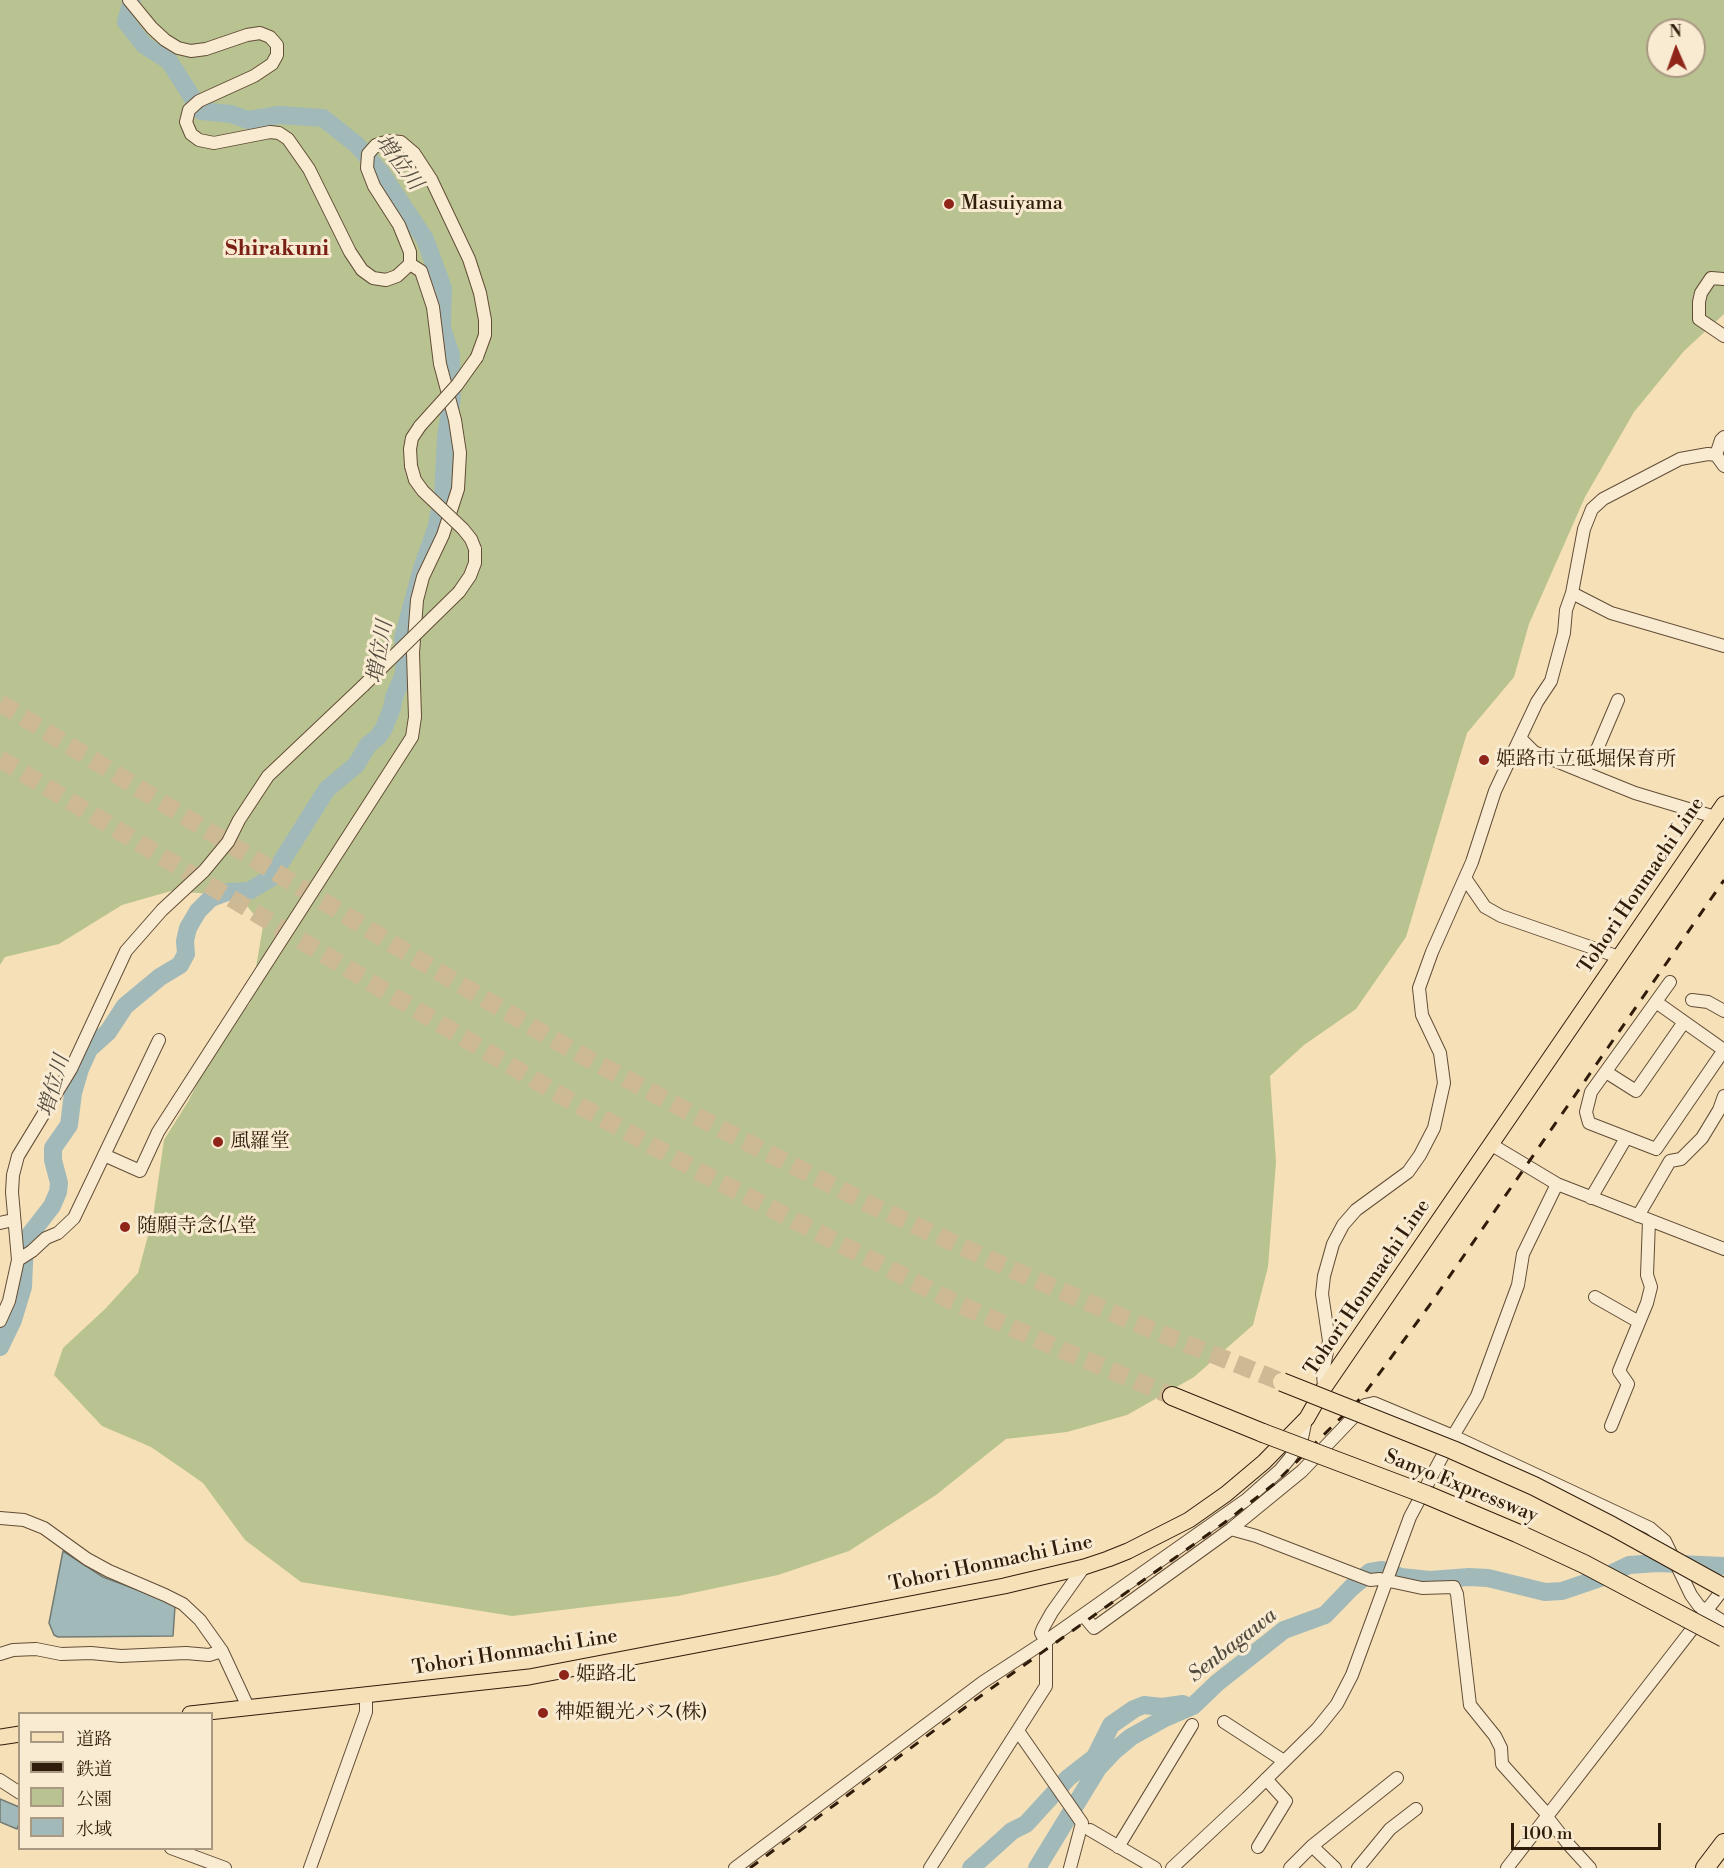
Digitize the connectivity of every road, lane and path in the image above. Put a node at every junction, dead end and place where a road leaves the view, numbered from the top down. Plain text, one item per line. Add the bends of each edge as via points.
1 (129, 0) edge
2 (410, 264) junction
3 (1724, 279) edge
4 (1724, 336) edge
5 (1724, 437) edge
6 (1716, 455) junction
7 (1724, 466) edge
8 (1572, 593) junction
9 (1723, 643) edge
10 (1618, 700) dead end
11 (1520, 738) junction
12 (1583, 772) junction
13 (1724, 804) edge
14 (1715, 817) junction
15 (1465, 878) junction
16 (1619, 957) junction
17 (1670, 982) dead end
18 (1692, 1000) dead end
19 (1656, 1002) junction
20 (1724, 1011) edge
21 (1684, 1022) junction
22 (159, 1040) dead end
23 (1606, 1072) junction
24 (1724, 1095) edge
25 (1626, 1138) junction
26 (1492, 1144) junction
27 (104, 1155) junction
28 (1557, 1184) junction
29 (1591, 1198) junction
30 (1644, 1218) junction
31 (13, 1220) junction
32 (0, 1223) edge
33 (1724, 1249) edge
34 (18, 1260) junction
35 (1595, 1297) dead end
36 (0, 1321) edge
37 (1639, 1322) junction
38 (1282, 1382) tunnel mouth
39 (1324, 1388) junction
40 (1172, 1396) tunnel mouth
41 (1307, 1418) junction
42 (1611, 1426) dead end
43 (1453, 1436) junction
44 (0, 1518) edge
45 (1231, 1529) junction
46 (1084, 1567) junction
47 (1388, 1582) junction
48 (1724, 1588) edge
49 (1706, 1611) junction
50 (1083, 1615) junction
51 (1724, 1622) edge
52 (1724, 1638) edge
53 (1046, 1641) junction
54 (222, 1651) junction
55 (0, 1654) edge
56 (366, 1695) junction
57 (248, 1707) junction
58 (200, 1712) edge
59 (1224, 1722) dead end
60 (1192, 1725) dead end
61 (1018, 1731) junction
62 (18, 1734) edge
63 (0, 1737) edge
64 (1284, 1761) junction
65 (1397, 1778) dead end
66 (1266, 1779) junction
67 (0, 1780) edge
68 (18, 1792) edge
69 (1416, 1809) dead end
70 (1547, 1817) junction
71 (1086, 1827) junction
72 (1724, 1843) edge
73 (1312, 1846) junction
74 (1118, 1847) junction
75 (1258, 1847) dead end
76 (176, 1850) edge
77 (225, 1868) edge
78 (310, 1868) edge
79 (735, 1868) edge
80 (930, 1868) edge
81 (1070, 1868) edge
82 (1155, 1868) edge
83 (1172, 1868) edge
84 (1290, 1868) edge
85 (1335, 1868) edge
86 (1358, 1868) edge
87 (1507, 1868) edge
88 (1590, 1868) edge
89 (1705, 1868) edge

1 - 2 street via 152,28 178,48 206,49 260,33 270,37 277,45 272,64 199,101 189,110 186,122 191,134 214,143 279,133 288,139 309,169 362,270 373,278 386,280 398,276
2 - 27 street via 421,271 433,307 440,364 460,453 458,489 417,600 412,737 158,1132 140,1171
2 - 31 street, bridge via 407,240 367,168 368,154 376,145 389,141 401,142 414,153 431,179 469,259 486,320 477,357 420,426 410,449 415,480 471,539 475,563 470,576 459,592 268,776 228,843 126,951 71,1069 18,1156 13,1175
3 - 4 street via 1711,278 1699,302 1699,319
5 - 6 street
6 - 7 street
6 - 8 street via 1680,459 1603,499 1592,509 1584,529
8 - 9 street via 1611,613
8 - 11 street via 1551,681
10 - 12 street
11 - 12 street via 1534,752
11 - 15 street via 1495,791
12 - 14 street via 1635,793
13 - 14 main road, Tohori Honmachi Line
14 - 16 main road, Tohori Honmachi Line
15 - 16 street via 1485,907 1501,916
15 - 39 street via 1419,988 1422,1015 1440,1053 1444,1083 1434,1128 1408,1172 1356,1210 1333,1244 1322,1294 1329,1341
16 - 26 main road, Tohori Honmachi Line
17 - 19 street
18 - 20 street via 1708,1002
19 - 21 street
19 - 23 street
21 - 23 street via 1636,1091
21 - 25 street via 1724,1050 1656,1149
22 - 27 street
23 - 25 street via 1591,1092 1586,1112 1589,1123
24 - 30 street via 1702,1138 1681,1159 1670,1161
25 - 29 street
26 - 28 street
26 - 39 main road, Tohori Honmachi Line
27 - 34 street via 74,1218
28 - 29 street
28 - 43 street via 1522,1254 1518,1285 1477,1396
29 - 30 street
30 - 33 street
30 - 37 street via 1651,1287
31 - 32 street
31 - 34 street
34 - 36 street
35 - 37 street
37 - 42 street via 1619,1371 1628,1384
38 - 48 highway, Sanyo Expressway, bridge via 1534,1486
39 - 41 main road, Tohori Honmachi Line
40 - 52 highway, Sanyo Expressway, bridge via 1517,1533
41 - 46 main road, Tohori Honmachi Line via 1264,1462 1189,1520 1128,1551
41 - 50 street via 1298,1447 1255,1492
43 - 45 street via 1374,1403 1365,1405 1302,1471
43 - 47 street via 1410,1517
43 - 49 street, bridge via 1659,1534 1691,1595
44 - 54 street via 24,1520 44,1528 87,1559 183,1604
45 - 47 street via 1370,1581
45 - 50 street via 1094,1628
46 - 53 street via 1042,1628
46 - 56 main road, Tohori Honmachi Line via 1004,1586 529,1677
47 - 64 street via 1337,1704
47 - 70 street via 1422,1588 1454,1587 1470,1705 1495,1736 1502,1764
48 - 49 street
49 - 51 street
49 - 70 street
50 - 53 street
53 - 61 street via 1046,1686
53 - 79 street via 983,1682
54 - 55 street via 209,1655 121,1656 36,1649
54 - 57 street
56 - 57 main road, Tohori Honmachi Line
56 - 78 street via 366,1712
57 - 58 main road, Tohori Honmachi Line
59 - 64 street
60 - 74 street
61 - 71 street
61 - 80 street
62 - 63 main road
64 - 66 street
65 - 73 street
66 - 75 street via 1286,1801
66 - 83 street
67 - 68 street
69 - 86 street via 1390,1829
70 - 87 street
70 - 88 street
71 - 74 street
71 - 81 street
72 - 89 highway
73 - 84 street
73 - 85 street
74 - 82 street
76 - 77 street

